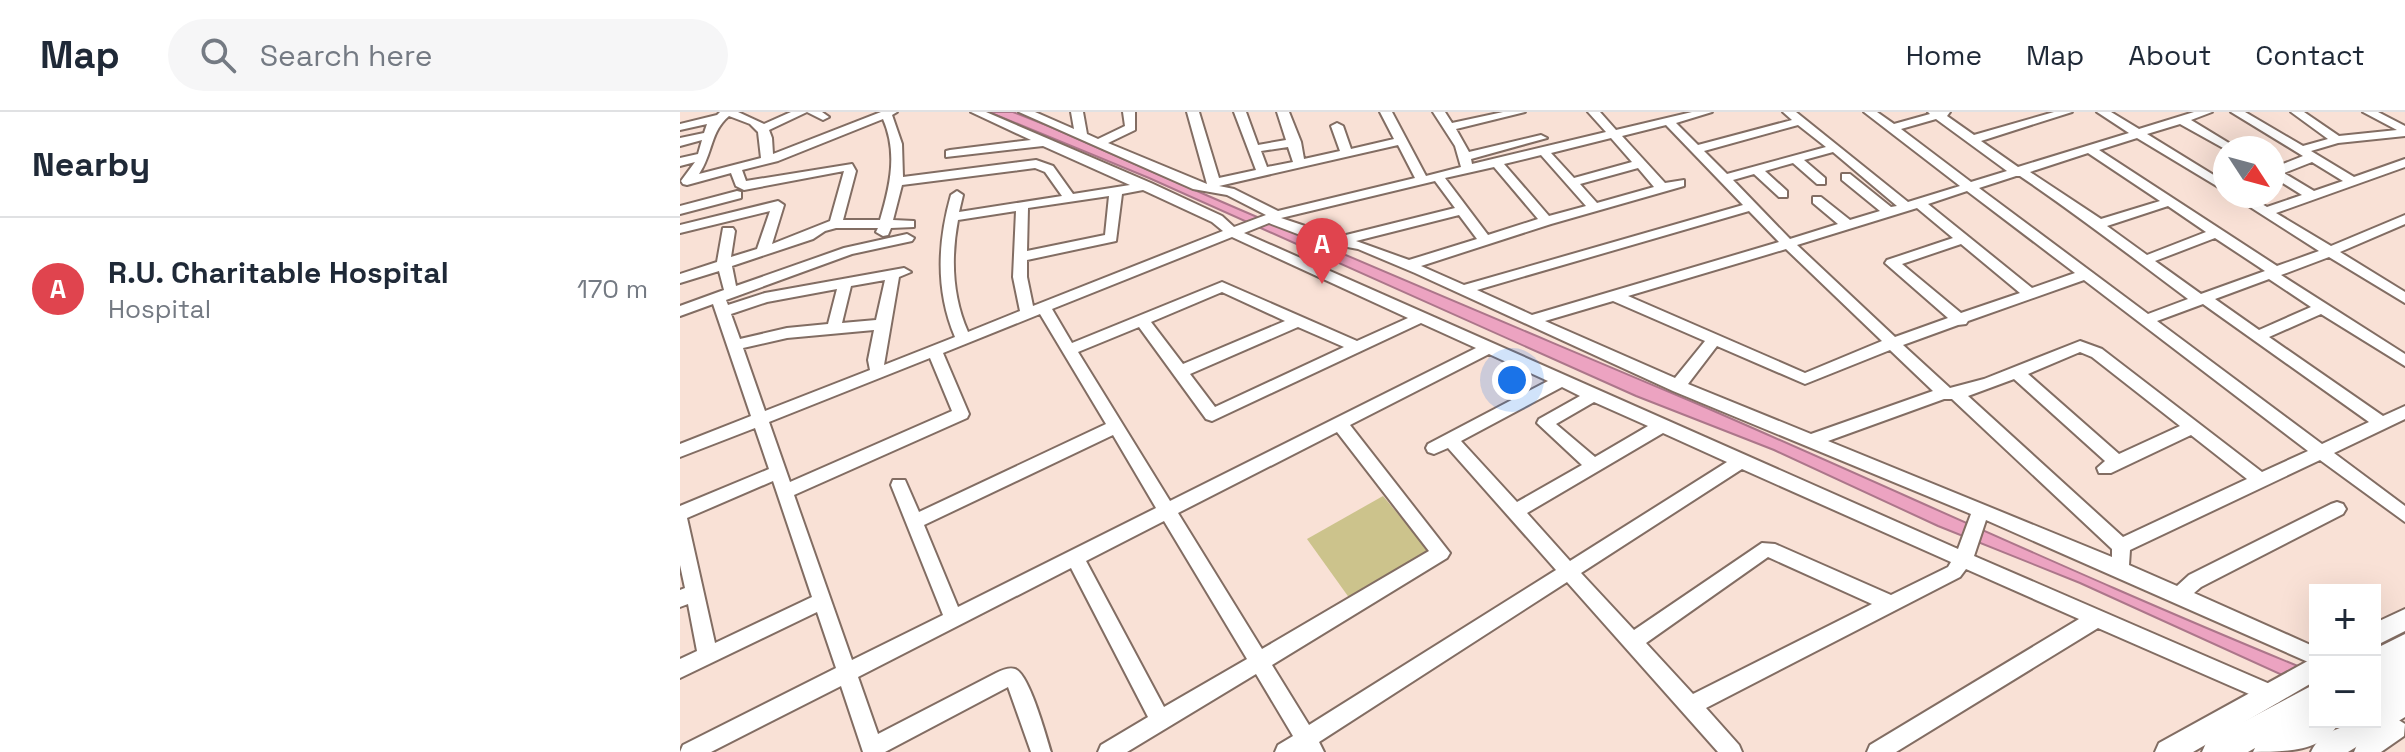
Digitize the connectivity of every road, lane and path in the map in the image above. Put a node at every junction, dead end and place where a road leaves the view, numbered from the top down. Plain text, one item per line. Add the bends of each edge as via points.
1 (756, 112) edge
2 (801, 112) edge
3 (977, 112) edge
4 (1025, 112) edge
5 (1077, 112) edge
6 (1129, 112) edge
7 (1193, 112) edge
8 (1240, 112) edge
9 (1285, 112) edge
10 (1386, 112) edge
11 (1439, 112) edge
12 (1519, 112) edge
13 (1594, 112) edge
14 (1654, 112) edge
15 (1706, 112) edge
16 (1789, 112) edge
17 (1870, 112) edge
18 (2066, 112) edge
19 (2103, 112) edge
20 (2165, 112) edge
21 (2206, 112) edge
22 (2237, 112) edge
23 (2297, 112) edge
24 (2369, 112) edge
25 (724, 113) edge
26 (889, 113) edge
27 (1940, 113) edge
28 (1489, 115) edge
29 (744, 118) junction
30 (2180, 120) junction
31 (1800, 121) junction
32 (1666, 122) junction
33 (1337, 126) dead end
34 (680, 127) edge
35 (1449, 127) junction
36 (763, 128) junction
37 (1893, 128) junction
38 (2405, 131) edge
39 (709, 135) junction
40 (1081, 135) junction
41 (2138, 135) junction
42 (1616, 136) junction
43 (1541, 138) dead end
44 (2213, 138) edge
45 (1974, 139) junction
46 (2337, 140) junction
47 (1401, 141) junction
48 (680, 142) edge
49 (1046, 142) junction
50 (1295, 142) junction
51 (1099, 143) junction
52 (1835, 148) junction
53 (1254, 149) junction
54 (1694, 150) junction
55 (2091, 150) junction
56 (1544, 152) junction
57 (1347, 153) junction
58 (950, 154) dead end
59 (2306, 154) junction
60 (768, 155) junction
61 (704, 156) junction
62 (1795, 159) junction
63 (680, 162) edge
64 (2405, 163) edge
65 (1300, 164) junction
66 (1466, 164) junction
67 (1498, 164) junction
68 (1640, 164) junction
69 (2285, 165) edge
70 (735, 167) junction
71 (1756, 169) junction
72 (1263, 172) junction
73 (2020, 172) junction
74 (1846, 177) dead end
75 (1439, 178) junction
76 (1723, 179) junction
77 (2285, 179) edge
78 (2213, 180) edge
79 (1821, 181) dead end
80 (2353, 181) junction
81 (684, 182) edge
82 (896, 182) junction
83 (1423, 182) junction
84 (1572, 182) junction
85 (1680, 183) dead end
86 (1213, 185) junction
87 (1147, 186) junction
88 (1662, 188) junction
89 (1969, 188) junction
90 (1116, 192) junction
91 (1783, 194) dead end
92 (737, 195) dead end
93 (957, 195) dead end
94 (2313, 196) junction
95 (1070, 198) junction
96 (1817, 200) dead end
97 (2169, 202) junction
98 (1913, 205) junction
99 (1022, 207) junction
100 (1594, 207) junction
101 (1749, 207) junction
102 (2259, 208) edge
103 (680, 210) edge
104 (1462, 210) junction
105 (1889, 212) junction
106 (2266, 212) junction
107 (950, 217) junction
108 (1271, 217) junction
109 (2405, 219) edge
110 (1546, 221) junction
111 (886, 223) junction
112 (836, 224) junction
113 (1848, 225) junction
114 (2101, 225) junction
115 (680, 229) edge
116 (1241, 230) junction
117 (728, 231) dead end
118 (2216, 233) junction
119 (1962, 239) junction
120 (1339, 241) junction
121 (1486, 242) junction
122 (880, 243) junction
123 (1788, 244) junction
124 (763, 250) junction
125 (2327, 253) junction
126 (1019, 257) junction
127 (2143, 261) junction
128 (724, 263) junction
129 (1409, 265) junction
130 (2273, 273) junction
131 (2084, 275) junction
132 (680, 279) edge
133 (845, 283) junction
134 (1462, 290) junction
135 (1613, 295) junction
136 (2031, 295) junction
137 (2405, 298) edge
138 (2202, 299) junction
139 (724, 300) junction
140 (2322, 308) junction
141 (1036, 310) junction
142 (680, 311) edge
143 (1420, 318) junction
144 (1141, 319) junction
145 (2145, 320) junction
146 (1528, 321) junction
147 (1961, 321) junction
148 (1296, 322) junction
149 (883, 324) junction
150 (834, 328) junction
151 (2258, 336) junction
152 (963, 338) junction
153 (1714, 340) junction
154 (1892, 343) junction
155 (735, 345) junction
156 (1357, 347) junction
157 (1489, 348) junction
158 (934, 350) junction
159 (1068, 350) junction
160 (2405, 361) edge
161 (2015, 371) junction
162 (878, 372) junction
163 (1179, 372) junction
164 (1562, 380) junction
165 (1678, 387) junction
166 (1950, 394) junction
167 (1594, 395) junction
168 (760, 420) junction
169 (2396, 421) edge
170 (1339, 423) junction
171 (1664, 425) junction
172 (1115, 427) junction
173 (2194, 427) junction
174 (1809, 441) junction
175 (680, 451) edge
176 (2322, 451) junction
177 (1742, 461) junction
178 (1593, 465) junction
179 (776, 473) junction
180 (2260, 480) junction
181 (899, 485) dead end
182 (784, 492) junction
183 (2337, 509) dead end
184 (1165, 510) junction
185 (1516, 511) junction
186 (680, 513) edge
187 (2405, 515) edge
188 (1979, 518) junction
189 (680, 522) edge
190 (914, 522) junction
191 (2121, 546) junction
192 (1967, 551) junction
193 (1074, 556) junction
194 (2120, 569) junction
195 (1571, 571) junction
196 (2179, 595) junction
197 (687, 596) edge
198 (823, 600) junction
199 (1891, 604) junction
200 (953, 617) junction
201 (2098, 618) junction
202 (2405, 619) edge
203 (2381, 632) edge
204 (1633, 641) junction
205 (2405, 647) edge
206 (2309, 653) edge
207 (708, 656) junction
208 (2381, 661) edge
209 (1260, 663) junction
210 (680, 669) edge
211 (847, 671) junction
212 (2405, 676) edge
213 (2308, 682) edge
214 (2272, 695) junction
215 (2405, 703) edge
216 (1690, 706) junction
217 (1161, 721) junction
218 (2313, 728) edge
219 (2380, 729) edge
220 (1310, 746) edge
221 (873, 750) edge
222 (690, 752) edge
223 (1041, 752) edge
224 (1108, 752) edge
225 (1285, 752) edge
226 (1732, 752) edge
227 (1877, 752) edge
228 (2168, 752) edge
229 (2218, 752) edge
230 (2269, 752) edge
231 (2324, 752) edge

1 - 29 street
2 - 36 street
3 - 49 street
4 - 40 street
5 - 40 street
6 - 51 street via 1131,128
7 - 86 street
8 - 53 street
9 - 50 street
10 - 47 street
11 - 35 street
12 - 28 street
13 - 42 street
14 - 32 street
15 - 32 street
16 - 31 street
17 - 37 street
18 - 45 street
19 - 41 street
20 - 30 street
21 - 30 street
22 - 59 street
23 - 46 street
24 - 38 street
25 - 29 street
25 - 34 street
25 - 39 street
26 - 60 street
26 - 82 street via 899,146
27 - 37 street
27 - 45 street
28 - 35 street
29 - 36 street
30 - 41 street
30 - 44 street
31 - 52 street
31 - 54 street
32 - 42 street
32 - 54 street
33 - 57 street
35 - 66 street
36 - 60 street
37 - 89 street
38 - 46 street
39 - 48 street
39 - 61 street
40 - 51 street
41 - 55 street
41 - 78 street
42 - 56 street
42 - 68 street
43 - 66 street
45 - 73 street
46 - 59 street
47 - 57 street
47 - 83 street
49 - 58 street
49 - 87 street
50 - 53 street
50 - 65 street
51 - 86 street via 1197,186
52 - 62 street
52 - 98 street
53 - 72 street
54 - 76 street
55 - 73 street
55 - 97 street
56 - 67 street
56 - 84 street
57 - 65 street
59 - 69 street
59 - 80 street
60 - 70 street
61 - 63 street
61 - 81 street
62 - 71 street
62 - 79 street
64 - 80 street
65 - 72 street
66 - 67 street
66 - 75 street
67 - 110 street
68 - 84 street
68 - 88 street
70 - 81 street
70 - 112 street via 744,186 848,167
71 - 76 street
71 - 91 street
72 - 86 street
73 - 89 street
73 - 114 street
74 - 105 street
75 - 83 street
75 - 104 street
76 - 101 street
77 - 94 street
80 - 94 street
82 - 95 street via 1036,164 1049,169
82 - 111 street
83 - 108 street
84 - 100 street
85 - 88 street
86 - 108 street
87 - 90 street
87 - 116 street
88 - 100 street
89 - 98 street
89 - 131 street
90 - 95 street
90 - 126 street via 1111,238
92 - 103 street
93 - 107 street
94 - 106 street
95 - 99 street
96 - 113 street
97 - 114 street
97 - 118 street
98 - 105 street
98 - 119 street
99 - 107 street
99 - 126 street
100 - 110 street
101 - 123 street
101 - 134 street
102 - 106 street
104 - 120 street
104 - 121 street
105 - 113 street
106 - 125 street
107 - 152 street via 950,294
108 - 116 street
108 - 120 street
109 - 125 street
110 - 121 street
111 - 112 street
111 - 122 street
111 - 122 street via 908,231
112 - 124 street
113 - 123 street
114 - 127 street via 2101,231
115 - 124 street via 778,205
116 - 141 street
116 - 143 street
117 - 128 street
118 - 127 street
118 - 130 street
119 - 136 street
119 - 147 street via 1892,263
120 - 129 street
121 - 129 street
122 - 139 street
123 - 135 street
123 - 154 street
124 - 128 street
125 - 130 street
125 - 137 street
126 - 141 street via 1020,277
127 - 138 street
128 - 132 street
128 - 139 street
129 - 134 street
130 - 138 street
130 - 140 street
131 - 136 street
131 - 145 street
133 - 139 street
133 - 149 street via 898,273
133 - 150 street
134 - 146 street
135 - 146 street
135 - 153 street
136 - 147 street
138 - 145 street
138 - 151 street
139 - 142 street
139 - 155 street
140 - 151 street
140 - 160 street
141 - 152 street
141 - 159 street
143 - 156 street
143 - 157 street
144 - 148 street via 1222,287
144 - 159 street
144 - 163 street
145 - 176 street
146 - 165 street
147 - 154 street
148 - 156 street
148 - 163 street
149 - 150 street
149 - 162 street via 875,360
150 - 155 street
151 - 169 street
152 - 158 street
153 - 154 street via 1805,379
153 - 165 street
154 - 166 street
155 - 168 street
156 - 163 street via 1212,415
157 - 164 street
157 - 170 street
158 - 162 street
158 - 182 street via 961,414
159 - 172 street
161 - 166 street
161 - 173 street via 2080,346 2089,348
161 - 173 street via 2111,465
162 - 168 street
164 - 167 street
164 - 185 street via 1442,444
165 - 174 street
166 - 174 street
166 - 191 street
167 - 171 street
167 - 178 street via 1545,423
168 - 175 street
168 - 179 street
169 - 176 street
170 - 184 street
170 - 209 street via 1441,553
171 - 177 street
171 - 178 street
172 - 184 street
172 - 190 street
173 - 180 street
174 - 188 street
176 - 180 street
176 - 187 street
177 - 192 street
177 - 195 street
178 - 185 street
179 - 182 street
179 - 186 street
180 - 191 street
181 - 190 street
182 - 198 street
183 - 196 street via 2195,581
184 - 193 street
184 - 209 street
185 - 195 street
188 - 192 street
188 - 194 street
189 - 197 street
190 - 200 street
191 - 194 street
192 - 199 street via 1954,572
192 - 201 street
193 - 200 street
193 - 217 street
194 - 196 street
195 - 204 street
195 - 220 street
196 - 206 street
197 - 207 street
198 - 207 street
198 - 211 street
199 - 204 street via 1762,550
199 - 216 street
200 - 211 street
201 - 214 street
201 - 227 street
202 - 203 main road
204 - 216 street
205 - 208 highway
207 - 210 street
209 - 217 street
209 - 220 street
211 - 221 street
211 - 222 street
212 - 219 highway
213 - 214 main road
213 - 229 highway
214 - 228 main road
215 - 219 main road
216 - 226 street
217 - 224 street
218 - 230 highway
219 - 231 main road
220 - 225 street
221 - 223 street via 1012,677

